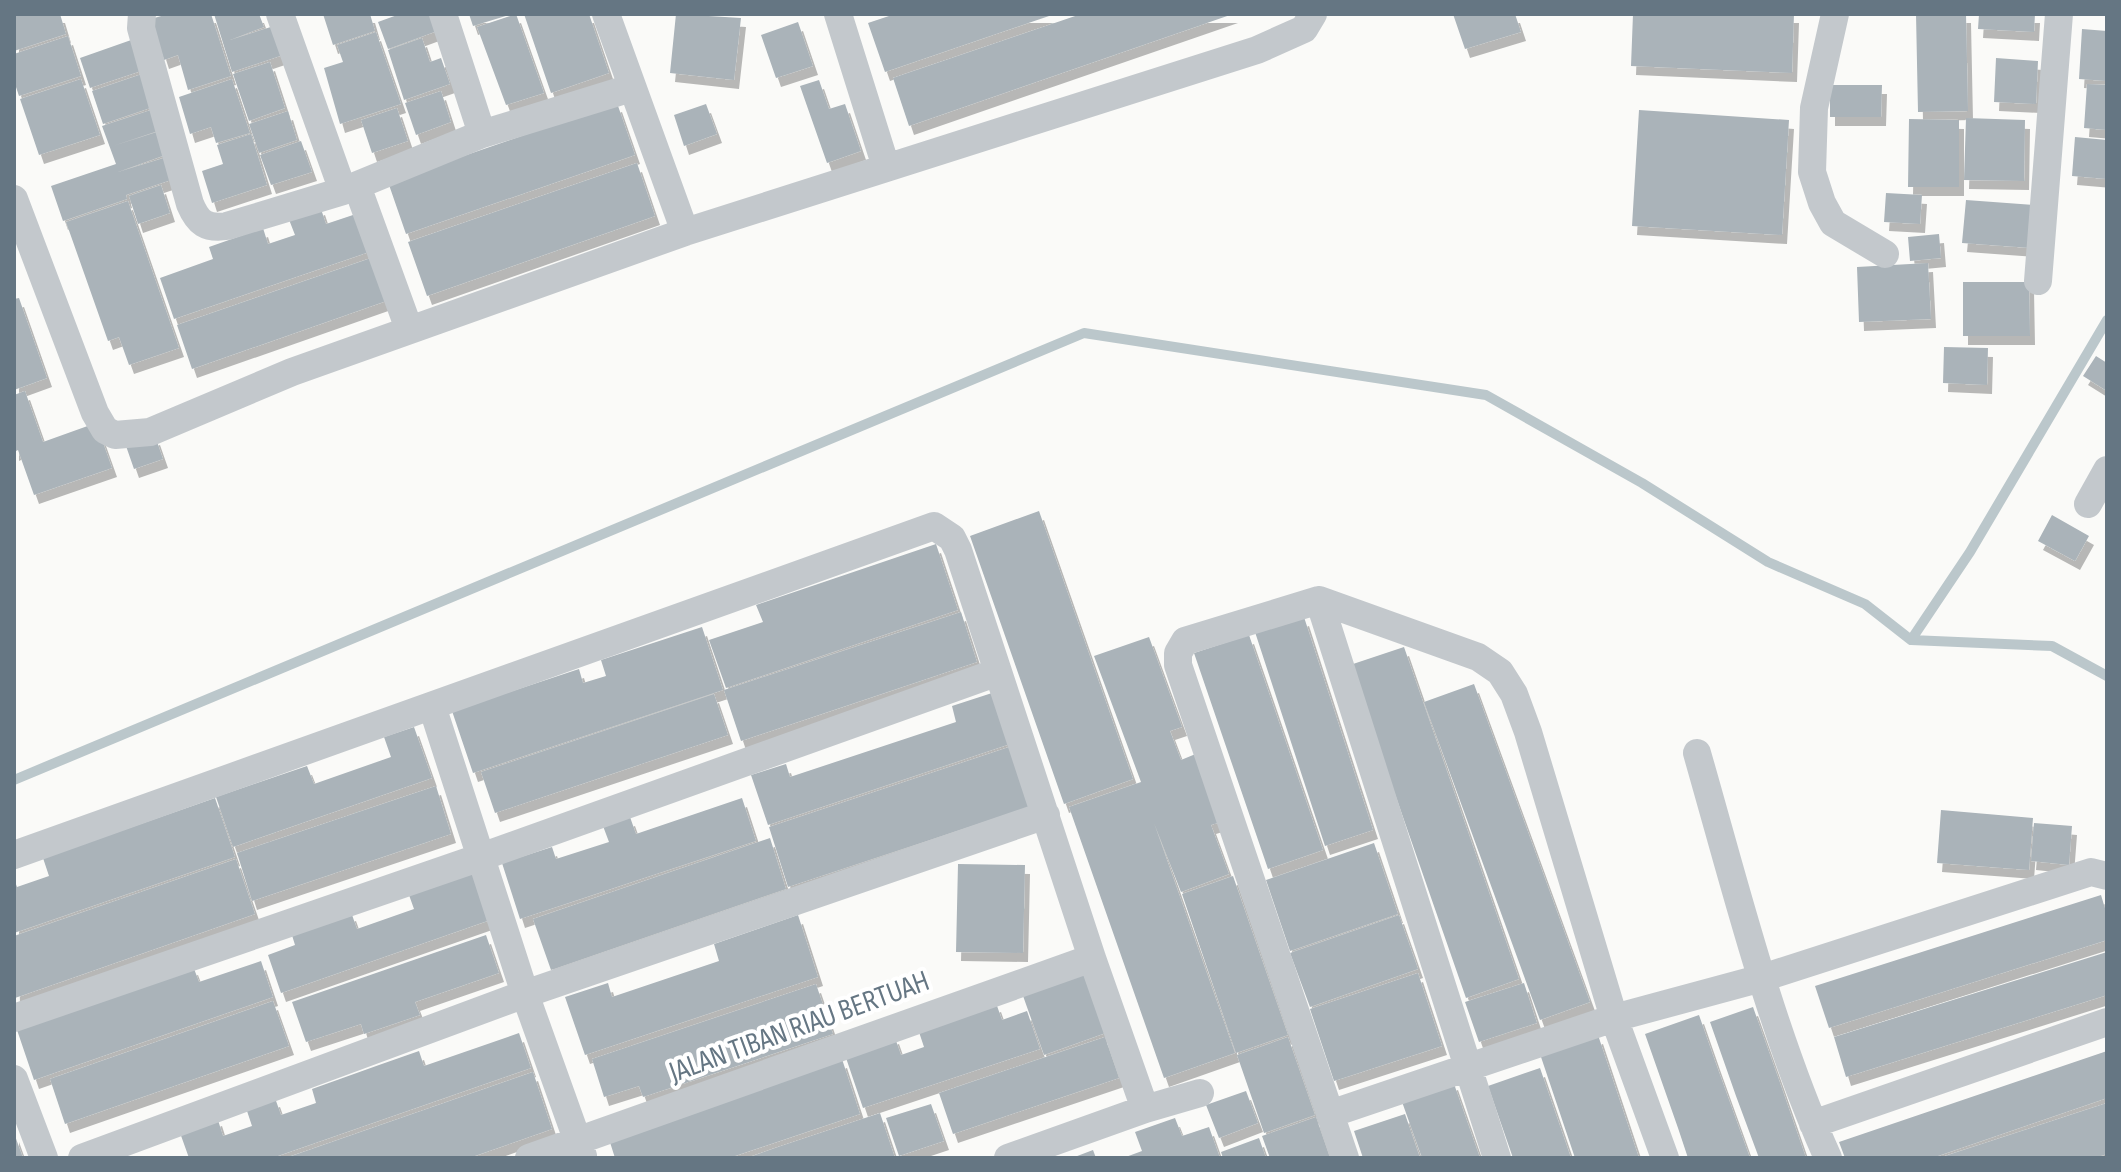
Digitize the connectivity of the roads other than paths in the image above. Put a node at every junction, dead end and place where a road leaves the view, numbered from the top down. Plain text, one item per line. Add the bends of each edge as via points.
1 (142, 14) edge
2 (280, 14) edge
3 (443, 14) edge
4 (1313, 14) edge
5 (1835, 14) edge
6 (2059, 14) edge
7 (610, 15) edge
8 (841, 15) edge
9 (631, 88) junction
10 (482, 134) junction
11 (886, 167) junction
12 (350, 188) junction
13 (14, 199) edge
14 (685, 232) junction
15 (1885, 254) dead end
16 (2038, 281) dead end
17 (409, 329) junction
18 (2107, 470) edge
19 (2088, 504) dead end
20 (1319, 600) junction
21 (998, 672) junction
22 (432, 706) junction
23 (1697, 753) dead end
24 (1046, 815) junction
25 (14, 855) edge
26 (481, 857) junction
27 (2107, 876) edge
28 (1092, 958) junction
29 (1762, 978) junction
30 (525, 994) junction
31 (14, 1018) edge
32 (1614, 1018) junction
33 (2107, 1022) edge
34 (1468, 1066) junction
35 (14, 1079) edge
36 (1200, 1093) dead end
37 (1145, 1109) junction
38 (1330, 1114) junction
39 (1813, 1124) junction
40 (581, 1150) edge
41 (44, 1158) edge
42 (82, 1158) edge
43 (529, 1158) edge
44 (1008, 1158) edge
45 (1345, 1158) edge
46 (1497, 1158) edge
47 (1665, 1158) edge
48 (1828, 1158) edge

1 - 12 street via 141,28 196,220 211,228 227,226
2 - 12 street
3 - 10 street
4 - 11 street via 1304,29 1257,50
5 - 15 street via 1814,108 1812,172 1833,223
6 - 16 street
7 - 9 street
8 - 11 street
9 - 10 street
9 - 14 street
10 - 12 street
11 - 14 street
12 - 17 street
13 - 17 street via 95,413 105,430 115,435 150,432
14 - 17 street
18 - 19 street
20 - 32 street via 1478,657 1500,672 1528,732
20 - 34 street
20 - 38 street via 1185,641 1178,665
21 - 22 street via 958,550 952,538 934,526
21 - 24 street
21 - 26 street
22 - 25 street
22 - 26 street
23 - 29 street
24 - 28 street
24 - 30 street
26 - 30 street
26 - 31 street
27 - 29 street via 2091,872
28 - 37 street
28 - 40 street, JALAN TIBAN RIAU BERTUAH
29 - 32 street
29 - 39 street
30 - 40 street
30 - 42 street
32 - 34 street
32 - 47 street
33 - 39 street
34 - 38 street
34 - 46 street
35 - 41 street
36 - 37 street
37 - 44 street
38 - 45 street
39 - 48 street
40 - 43 street, JALAN TIBAN RIAU BERTUAH

